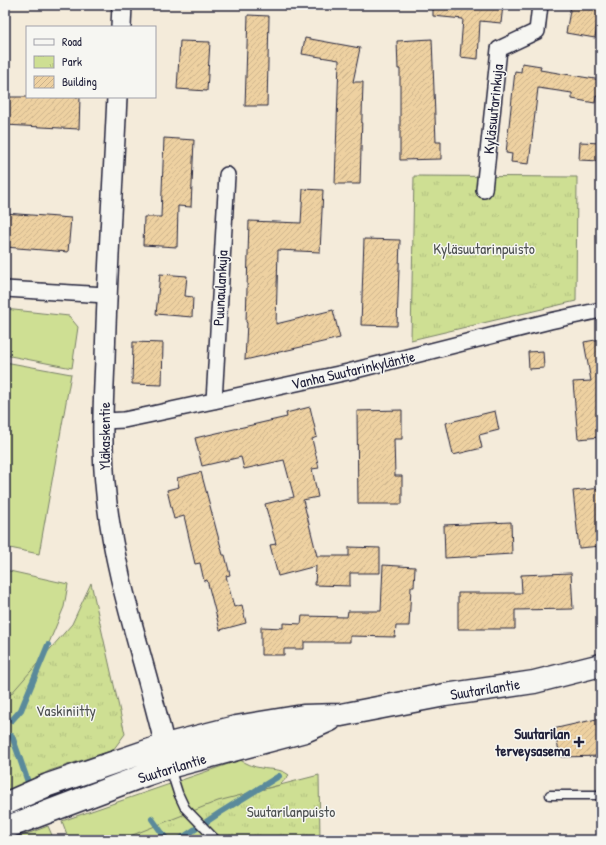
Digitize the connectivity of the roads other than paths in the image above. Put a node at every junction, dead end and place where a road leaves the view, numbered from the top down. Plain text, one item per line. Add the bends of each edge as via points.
1 (122, 5) edge
2 (540, 5) edge
3 (120, 26) edge
4 (117, 98) edge
5 (227, 175) dead end
6 (484, 190) dead end
7 (5, 289) edge
8 (106, 295) junction
9 (601, 310) edge
10 (214, 401) junction
11 (103, 421) junction
12 (601, 666) edge
13 (601, 679) edge
14 (534, 682) junction
15 (341, 715) junction
16 (165, 745) junction
17 (170, 767) junction
18 (550, 795) dead end
19 (601, 795) edge
20 (5, 804) edge
21 (5, 828) edge
22 (213, 837) edge

1 - 3 street
2 - 6 street, Kyläsuutarinkuja via 537,31 499,49
4 - 8 street, Yläkaskentie
5 - 10 street, Puunaulankuja
7 - 8 street
8 - 11 street, Yläkaskentie
9 - 10 street, Vanha Suutarinkyläntie via 348,372
10 - 11 street, Vanha Suutarinkyläntie via 124,420
11 - 16 street, Yläkaskentie via 102,449 109,524 123,590
12 - 14 main road, Suutarilantie
13 - 14 main road, Suutarilantie
14 - 15 main road, Suutarilantie via 445,695
15 - 16 main road, Suutarilantie via 303,716 236,727
15 - 17 main road, Suutarilantie via 305,731
16 - 17 street, Yläkaskentie
16 - 20 main road, Suutarilantie via 48,785
17 - 21 main road, Suutarilantie
17 - 22 lane via 184,808
18 - 19 lane

